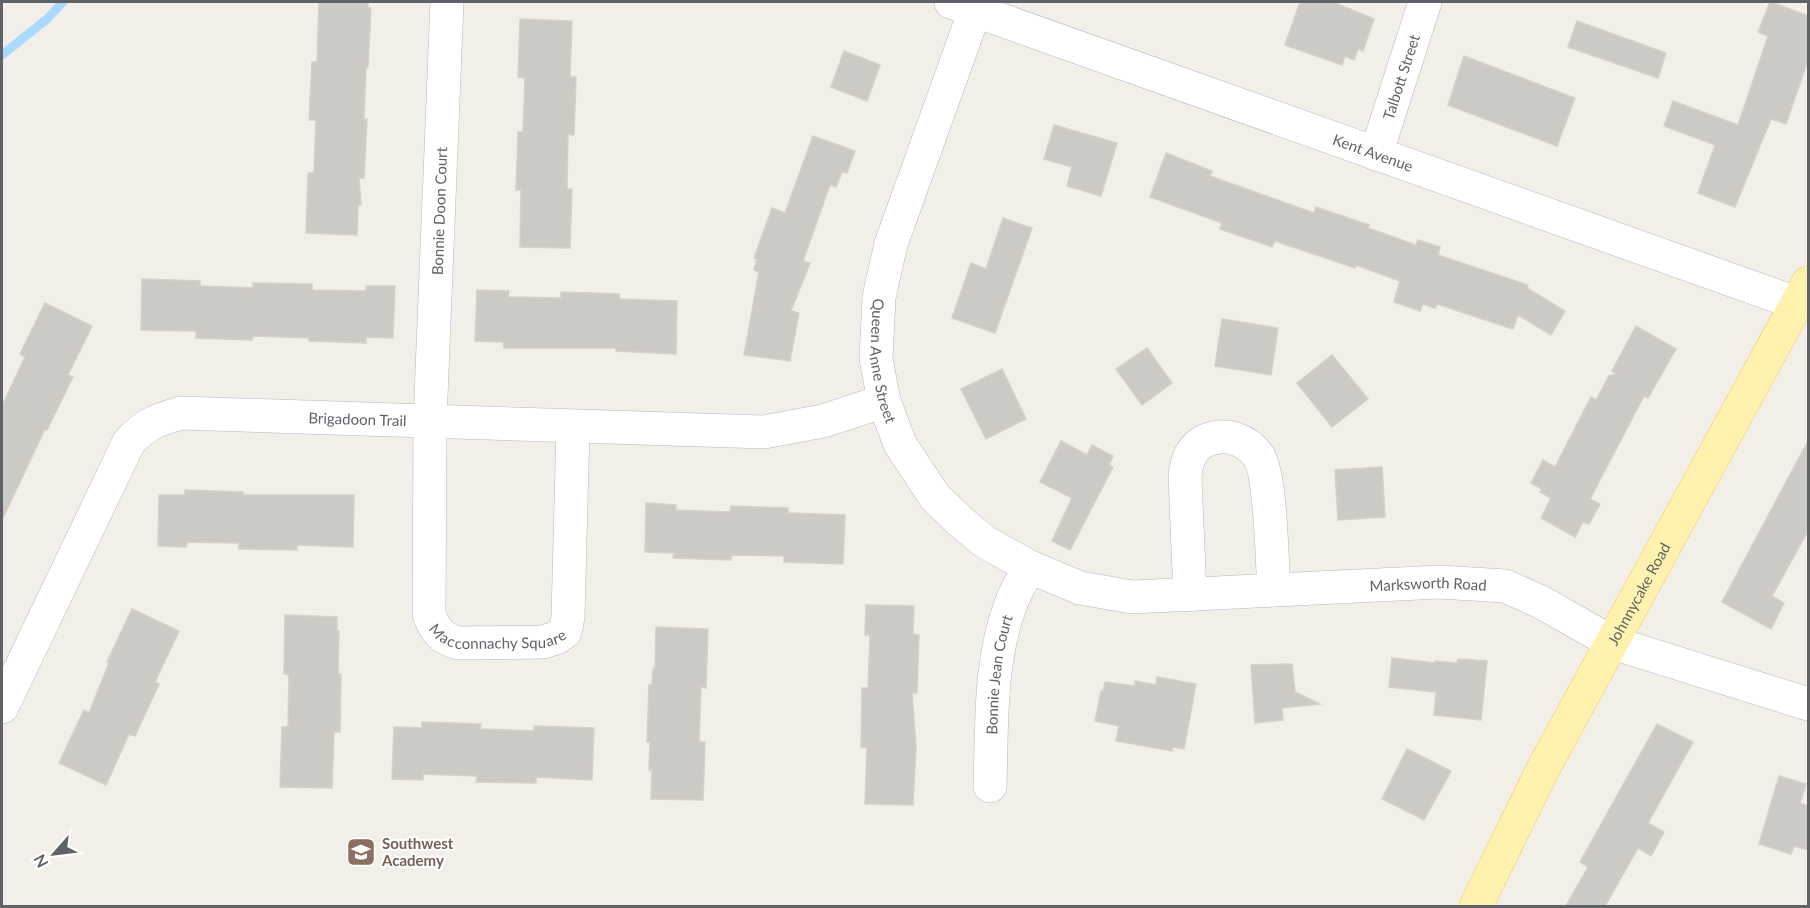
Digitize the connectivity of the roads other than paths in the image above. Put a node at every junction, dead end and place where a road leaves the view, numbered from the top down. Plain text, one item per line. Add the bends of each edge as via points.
1 (447, 2) edge
2 (1425, 2) edge
3 (968, 4) edge
4 (1376, 153) junction
5 (1803, 293) edge
6 (884, 401) junction
7 (430, 421) junction
8 (573, 427) junction
9 (1030, 567) junction
10 (1274, 590) junction
11 (1190, 595) junction
12 (1613, 642) junction
13 (1809, 704) edge
14 (2, 707) edge
15 (990, 786) dead end
16 (1476, 906) edge

1 - 7 street, Bonnie Doon Court
2 - 4 street, Talbott Street
3 - 4 street, Kent Avenue
3 - 6 street, Queen Anne Street via 891,244 879,297 876,359
4 - 5 street, Kent Avenue
5 - 12 main road, Johnnycake Road
6 - 8 street, Brigadoon Trail via 823,421 764,432
6 - 9 street, Queen Anne Street via 900,444 936,497 985,542
7 - 8 street, Brigadoon Trail
7 - 8 street, Macconnachy Square via 429,614 435,629 458,643 543,642 565,632
7 - 14 street, Brigadoon Trail via 181,413 143,427 129,442
9 - 11 street, Marksworth Road via 1080,588 1132,597
9 - 15 street, Bonnie Jean Court via 1011,603 1001,637 995,675
10 - 11 street, Marksworth Road
10 - 11 street via 1266,477 1259,458 1245,443 1229,436 1207,440 1186,461
10 - 12 street, Marksworth Road via 1440,582 1505,586
12 - 13 street, Marksworth Road
12 - 16 main road, Johnnycake Road via 1544,767

